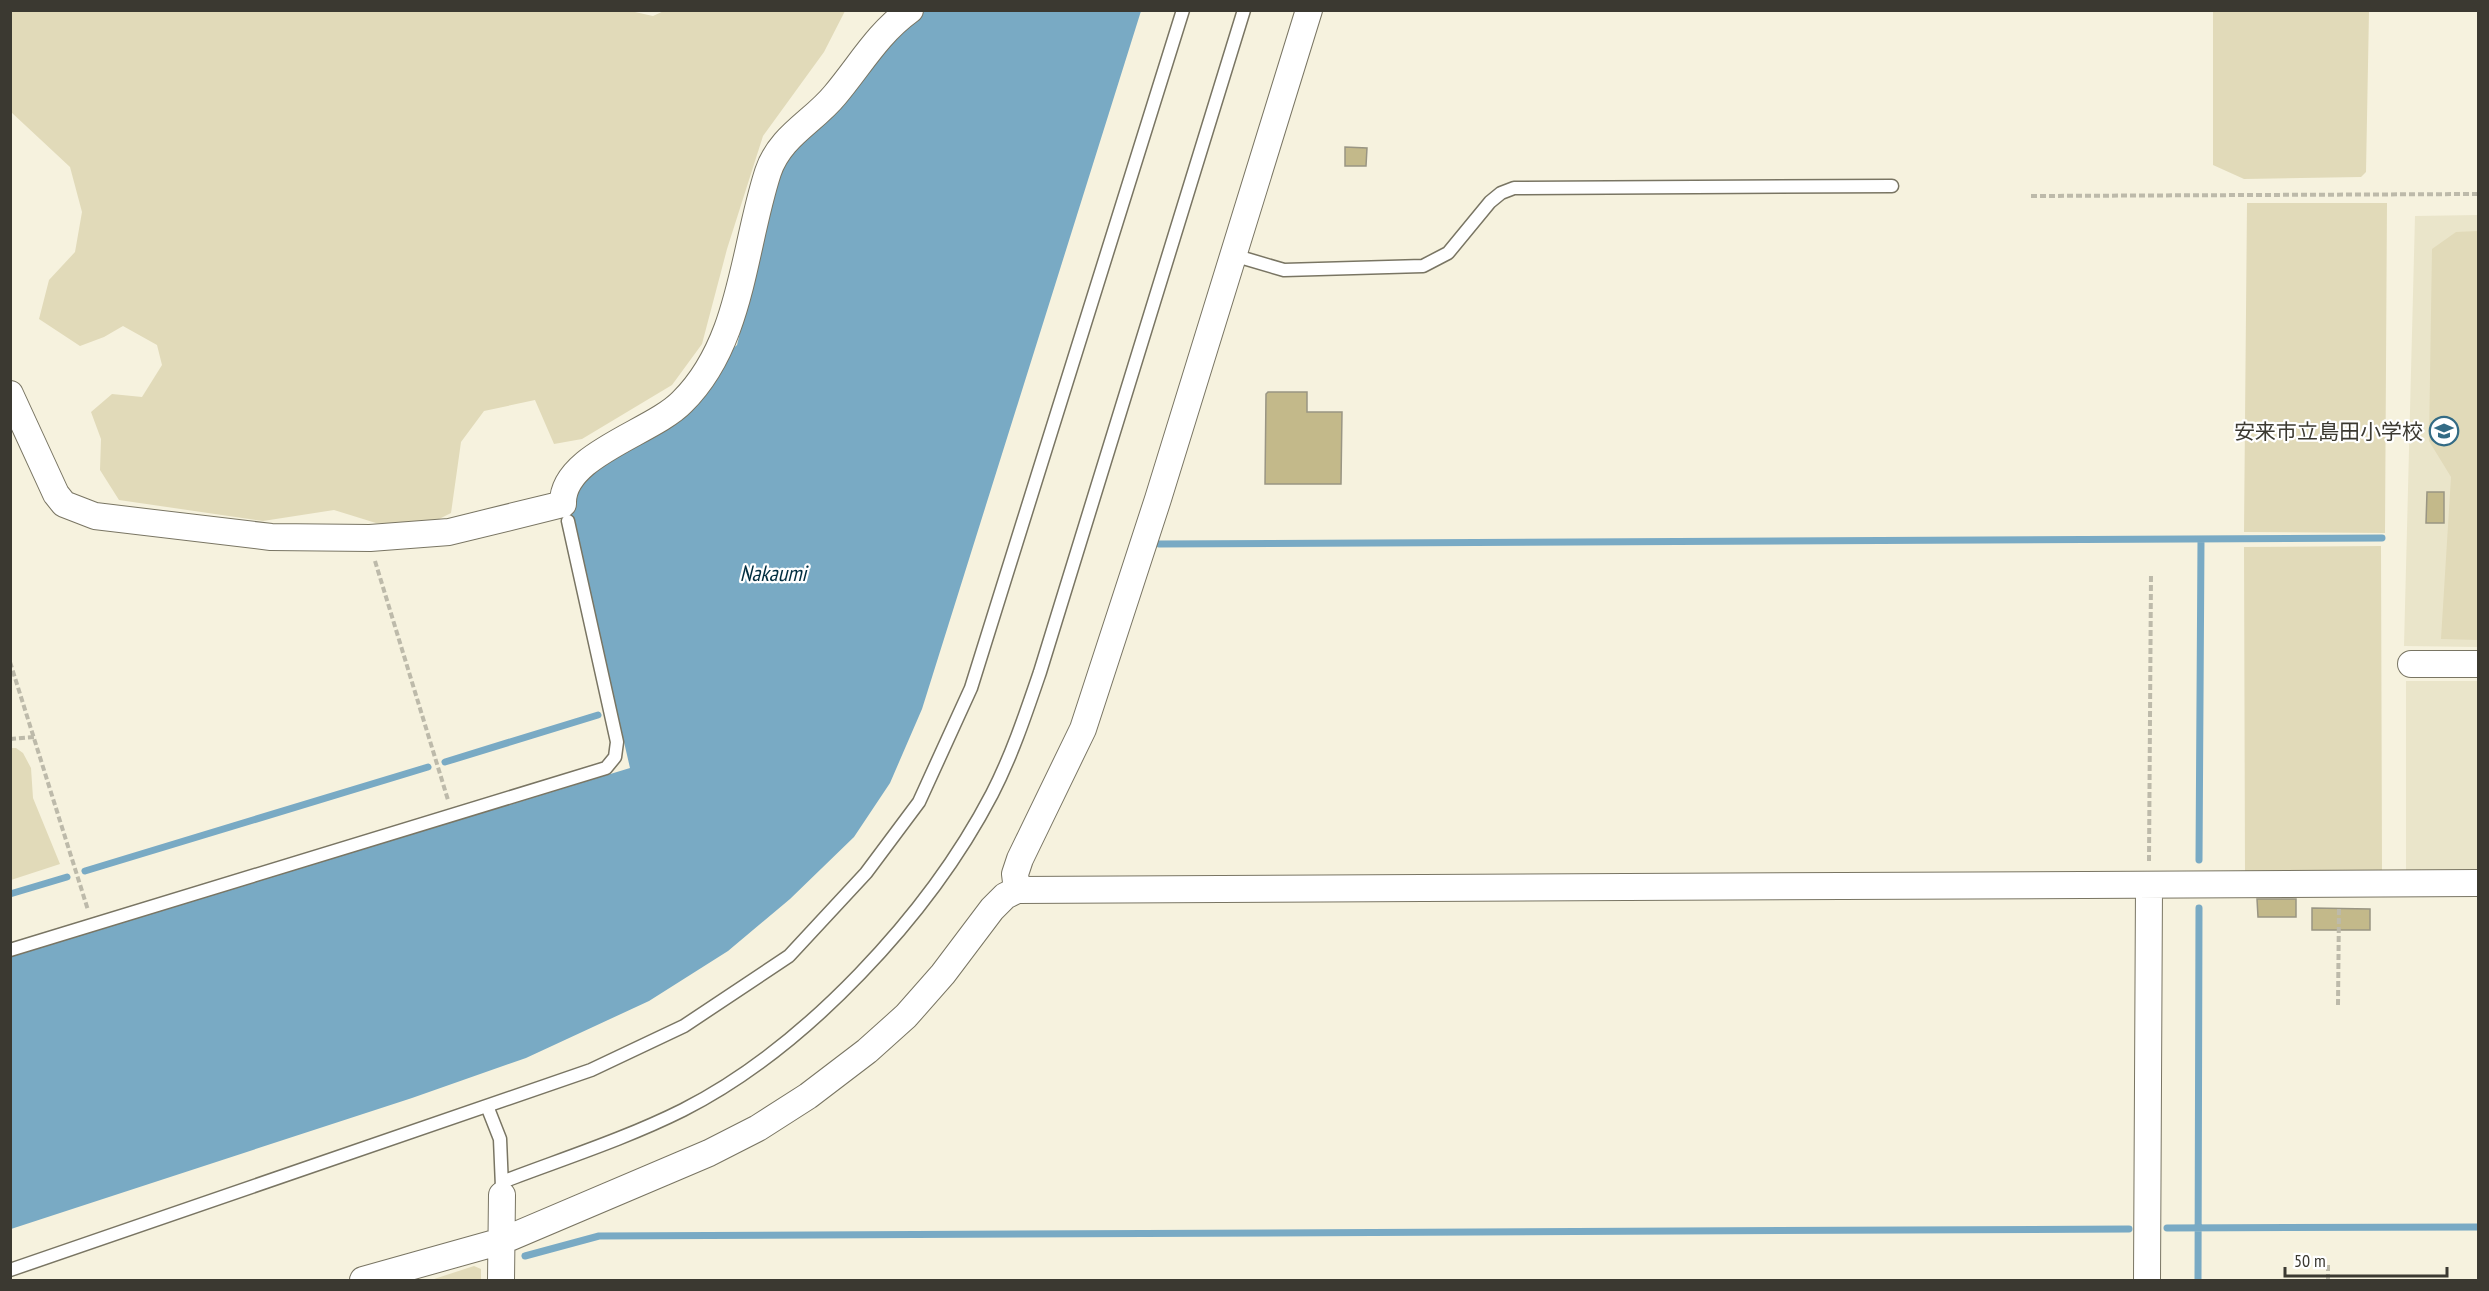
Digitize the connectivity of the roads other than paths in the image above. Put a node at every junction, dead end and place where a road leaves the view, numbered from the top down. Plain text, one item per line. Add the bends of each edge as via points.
1 (910, 10) edge
2 (1183, 10) edge
3 (1244, 10) edge
4 (1309, 10) edge
5 (1892, 186) dead end
6 (1233, 255) junction
7 (10, 394) edge
8 (566, 512) junction
9 (2411, 664) dead end
10 (2478, 664) edge
11 (2478, 883) edge
12 (2149, 886) junction
13 (1017, 890) junction
14 (10, 950) edge
15 (487, 1106) junction
16 (502, 1188) junction
17 (501, 1241) junction
18 (10, 1270) edge
19 (363, 1281) edge
20 (501, 1281) edge
21 (2147, 1281) edge

1 - 8 street via 889,25 834,97 784,142 768,170 728,330 698,386 672,412 576,471 563,493
2 - 15 lane via 971,688 919,802 866,873 789,956 684,1026 591,1070
3 - 16 lane via 1016,742 992,794 947,870 858,976 773,1053 683,1110
4 - 6 street
5 - 6 lane via 1514,188 1490,202 1448,253 1423,266 1284,270
6 - 13 street via 1083,729 1020,859 1015,874
7 - 8 street via 56,494 64,504 83,514 271,537 370,538 449,532
8 - 14 lane via 617,742 615,757 606,768
9 - 10 street
11 - 12 street
12 - 13 street
12 - 21 street
13 - 17 street via 992,909 963,950 906,1016 808,1096 709,1153
15 - 16 lane via 500,1139
15 - 18 lane
16 - 17 street
17 - 19 street
17 - 20 street

